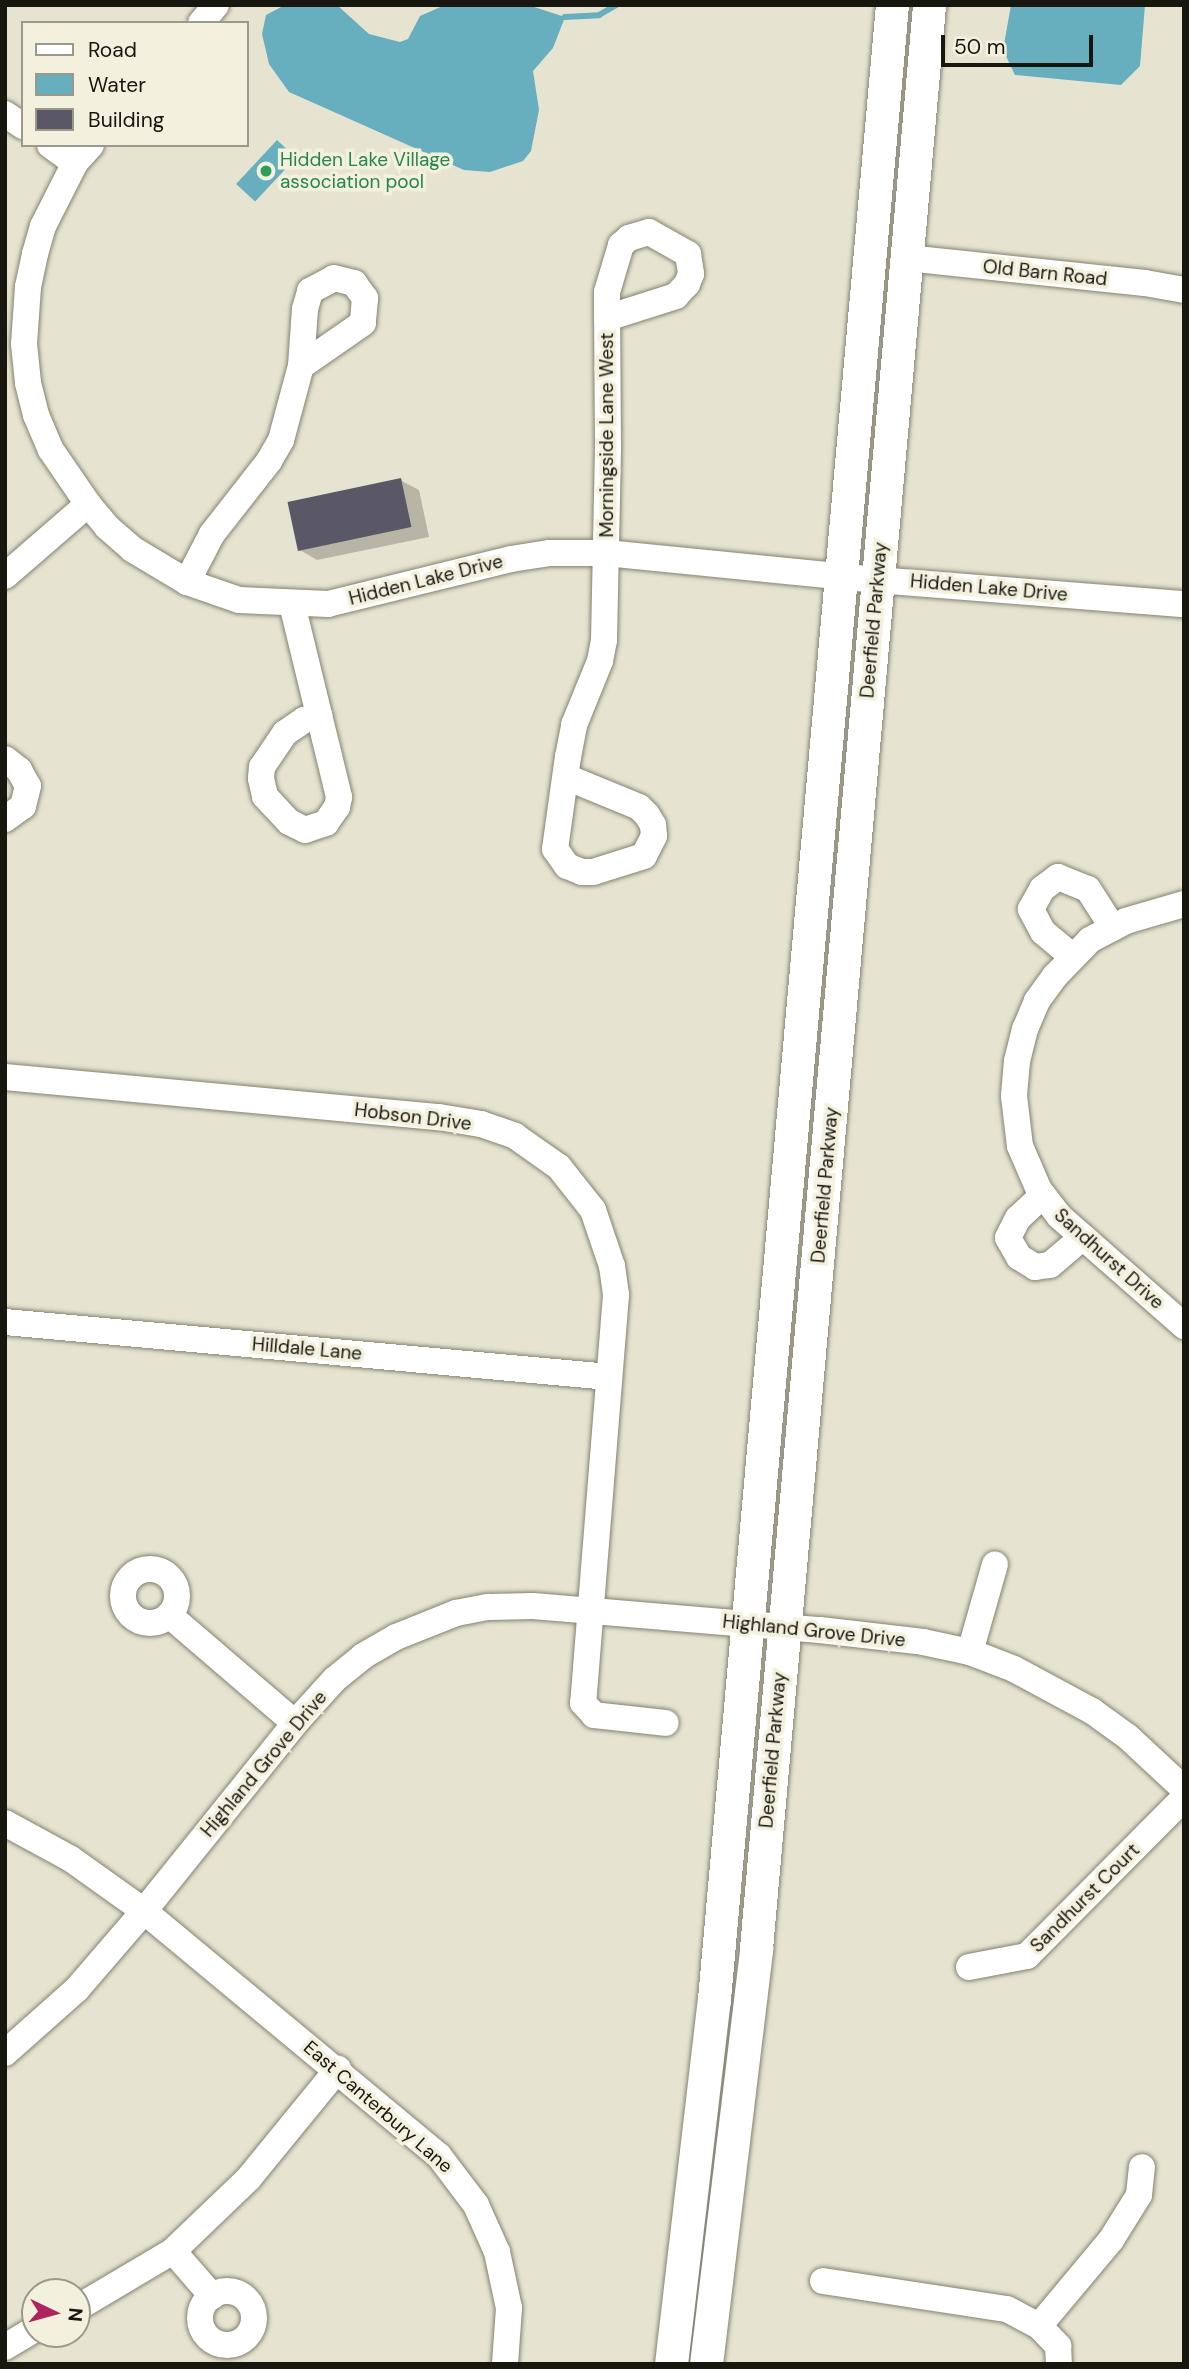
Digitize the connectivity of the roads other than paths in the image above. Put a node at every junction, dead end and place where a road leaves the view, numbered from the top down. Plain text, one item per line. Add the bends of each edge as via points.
1 (216, 5) edge
2 (892, 5) edge
3 (929, 5) edge
4 (203, 21) edge
5 (5, 114) edge
6 (21, 125) edge
7 (57, 147) edge
8 (83, 154) edge
9 (907, 258) junction
10 (1184, 290) edge
11 (607, 318) dead end
12 (15, 344) edge
13 (301, 366) dead end
14 (88, 504) junction
15 (606, 553) junction
16 (5, 576) edge
17 (841, 576) junction
18 (877, 580) junction
19 (187, 582) junction
20 (292, 604) junction
21 (1184, 604) edge
22 (319, 716) dead end
23 (5, 759) edge
24 (566, 776) dead end
25 (5, 819) edge
26 (1184, 904) edge
27 (1114, 928) junction
28 (1073, 957) junction
29 (5, 1077) edge
30 (1043, 1195) junction
31 (1083, 1237) junction
32 (5, 1322) edge
33 (1184, 1326) edge
34 (608, 1377) junction
35 (995, 1564) dead end
36 (589, 1612) junction
37 (169, 1615) dead end
38 (748, 1624) junction
39 (783, 1627) junction
40 (970, 1652) junction
41 (295, 1723) junction
42 (666, 1723) dead end
43 (1184, 1788) edge
44 (1184, 1798) edge
45 (5, 1823) edge
46 (144, 1911) junction
47 (969, 1968) dead end
48 (5, 2053) edge
49 (338, 2068) junction
50 (1142, 2167) dead end
51 (173, 2251) junction
52 (823, 2281) dead end
53 (212, 2296) dead end
54 (91, 2300) edge
55 (1039, 2326) junction
56 (21, 2337) edge
57 (5, 2347) edge
58 (505, 2364) edge
59 (671, 2364) edge
60 (706, 2364) edge
61 (1059, 2364) edge

1 - 4 street
2 - 17 main road, Deerfield Parkway
3 - 9 main road, Deerfield Parkway
5 - 6 street
7 - 8 street
8 - 12 street, Hidden Lake Drive via 43,226
9 - 10 street, Old Barn Road
9 - 18 main road, Deerfield Parkway
11 - 15 street, Morningside Lane West
12 - 14 street, Hidden Lake Drive via 51,450
13 - 19 street via 281,440 212,534
14 - 16 street
14 - 19 street, Hidden Lake Drive via 132,549
15 - 17 street, Hidden Lake Drive
15 - 20 street, Hidden Lake Drive via 549,552 328,604
15 - 24 street, Morningside Lane West via 604,640 574,725
17 - 18 street, Hidden Lake Drive
17 - 38 main road, Deerfield Parkway
18 - 21 street, Hidden Lake Drive
18 - 39 main road, Deerfield Parkway
19 - 20 street, Hidden Lake Drive via 239,600
20 - 22 street
23 - 25 street via 19,770 28,786 23,806
26 - 27 street, Sandhurst Drive
27 - 28 street, Sandhurst Drive via 1090,940
27 - 28 street via 1088,889 1058,877 1042,889 1031,909 1043,932
28 - 30 street, Sandhurst Drive via 1037,1001 1017,1061 1014,1096 1020,1146 1028,1172
29 - 34 street, Hobson Drive via 439,1117 515,1136 559,1167 593,1210 605,1239 616,1295
30 - 31 street, Sandhurst Drive
30 - 31 street via 1018,1218 1008,1238 1019,1258 1035,1267 1050,1265
31 - 33 street, Sandhurst Drive
32 - 34 street, Hilldale Lane
34 - 36 street, Hobson Drive
35 - 40 street
36 - 38 street, Highland Grove Drive
36 - 41 street, Highland Grove Drive via 533,1606 456,1613 363,1656
36 - 42 street, Hobson Drive via 585,1708 607,1718
37 - 41 street
38 - 39 street, Highland Grove Drive
38 - 59 main road, Deerfield Parkway via 714,1999
39 - 40 street, Highland Grove Drive via 923,1642
39 - 60 main road, Deerfield Parkway via 756,1948
40 - 43 street, Highland Grove Drive via 1014,1669 1092,1711
41 - 46 street, Highland Grove Drive
44 - 47 street, Sandhurst Court via 1027,1956
45 - 46 street, East Canterbury Lane via 71,1859
46 - 48 street, Highland Grove Drive via 77,1989
46 - 49 street, East Canterbury Lane
49 - 51 street via 249,2178
49 - 58 street, East Canterbury Lane via 439,2156 476,2206 504,2278 509,2308
50 - 55 street via 1139,2196 1111,2240
51 - 53 street
51 - 54 street
52 - 55 street via 1007,2309
55 - 61 street via 1058,2346
56 - 57 street

